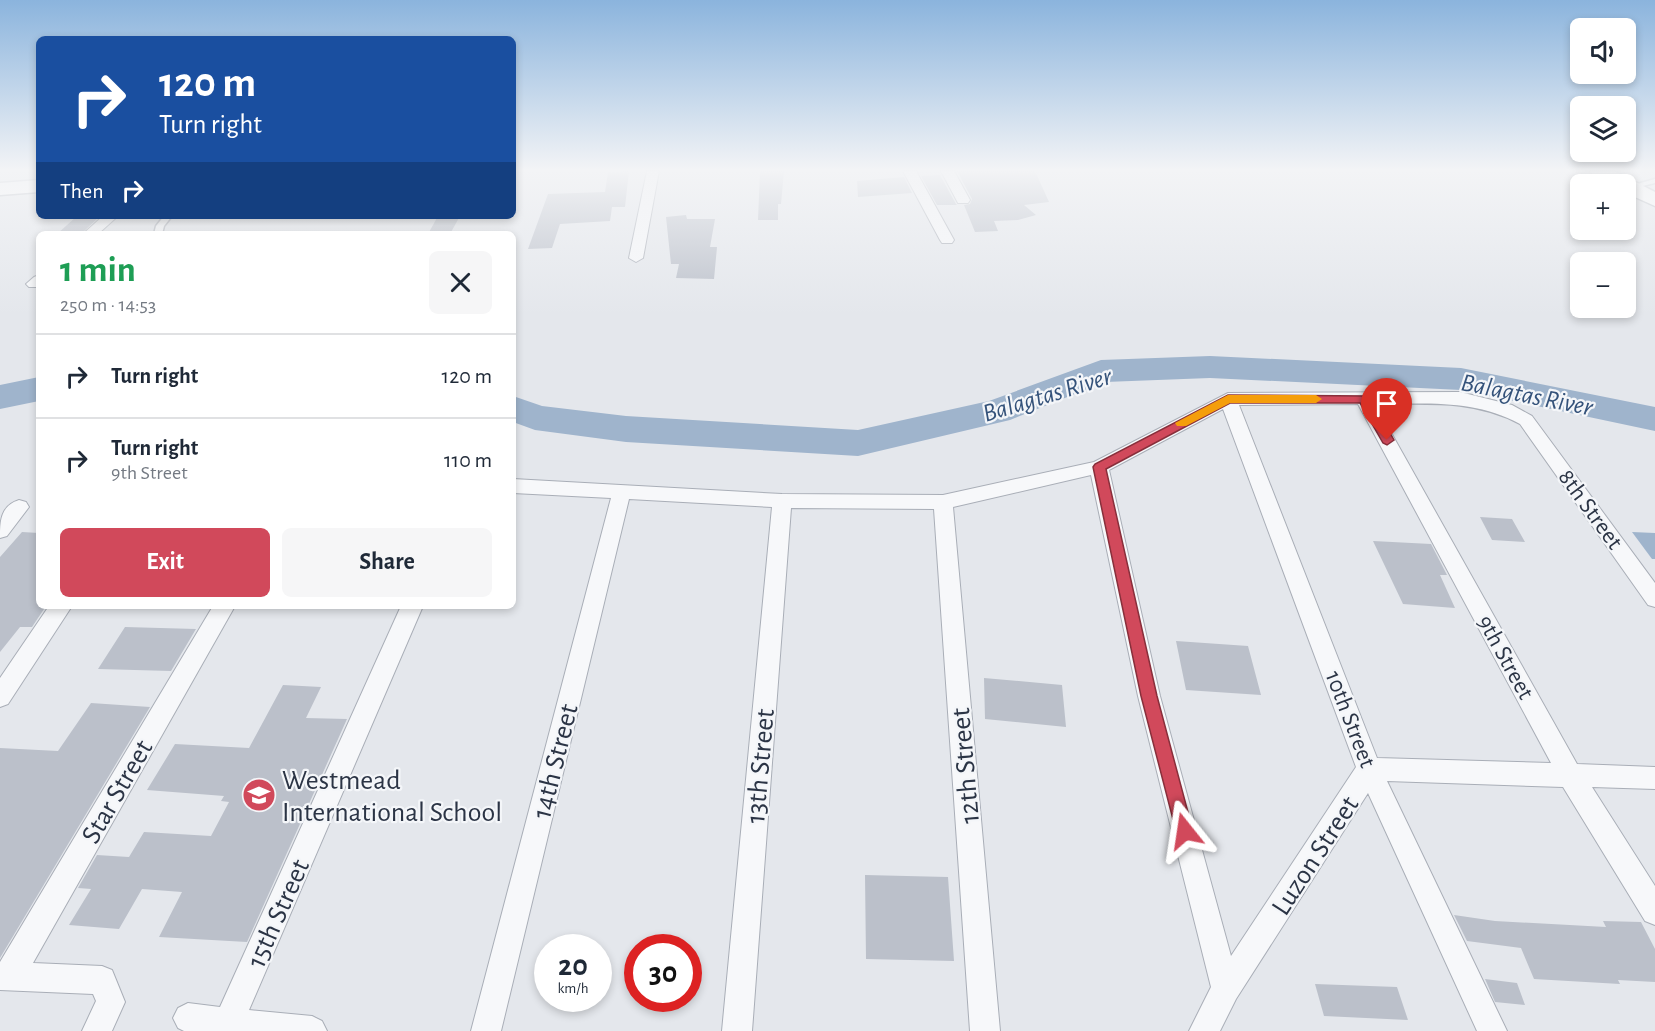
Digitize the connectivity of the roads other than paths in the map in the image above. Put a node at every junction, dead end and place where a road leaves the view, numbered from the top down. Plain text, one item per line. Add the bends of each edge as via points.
1 (107, 219) edge
2 (644, 219) edge
3 (935, 219) edge
4 (94, 231) edge
5 (946, 240) dead end
6 (636, 258) dead end
7 (1228, 399) junction
8 (1364, 399) junction
9 (1100, 467) junction
10 (516, 486) edge
11 (622, 491) junction
12 (782, 501) junction
13 (943, 502) junction
14 (19, 507) dead end
15 (0, 531) edge
16 (1655, 598) edge
17 (59, 609) edge
18 (222, 609) edge
19 (411, 609) edge
20 (0, 697) edge
21 (1369, 769) junction
22 (1570, 775) junction
23 (1655, 778) edge
24 (1655, 911) edge
25 (4, 976) edge
26 (1226, 989) junction
27 (188, 1018) dead end
28 (229, 1021) junction
29 (97, 1031) edge
30 (312, 1031) edge
31 (486, 1031) edge
32 (737, 1031) edge
33 (985, 1031) edge
34 (1204, 1031) edge
35 (1492, 1031) edge

1 - 4 street
2 - 6 street
3 - 5 street
7 - 8 street
7 - 9 street
7 - 21 street, 10th Street
8 - 16 street, 8th Street via 1460,398 1506,409 1526,420
8 - 22 street, 9th Street
9 - 13 street
9 - 26 street via 1149,696
10 - 11 street
11 - 12 street
11 - 31 street, 14th Street
12 - 13 street
12 - 32 street, 13th Street
13 - 33 street, 12th Street
14 - 15 street
17 - 20 street
18 - 25 street, Star Street
19 - 28 street, 15th Street
21 - 22 street, Luzon Street
21 - 26 street, Luzon Street
21 - 35 street, 10th Street
22 - 23 street, Luzon Street
22 - 24 street, 9th Street
25 - 29 street via 102,980 111,1002
26 - 34 street, Luzon Street
27 - 28 street
28 - 30 street

